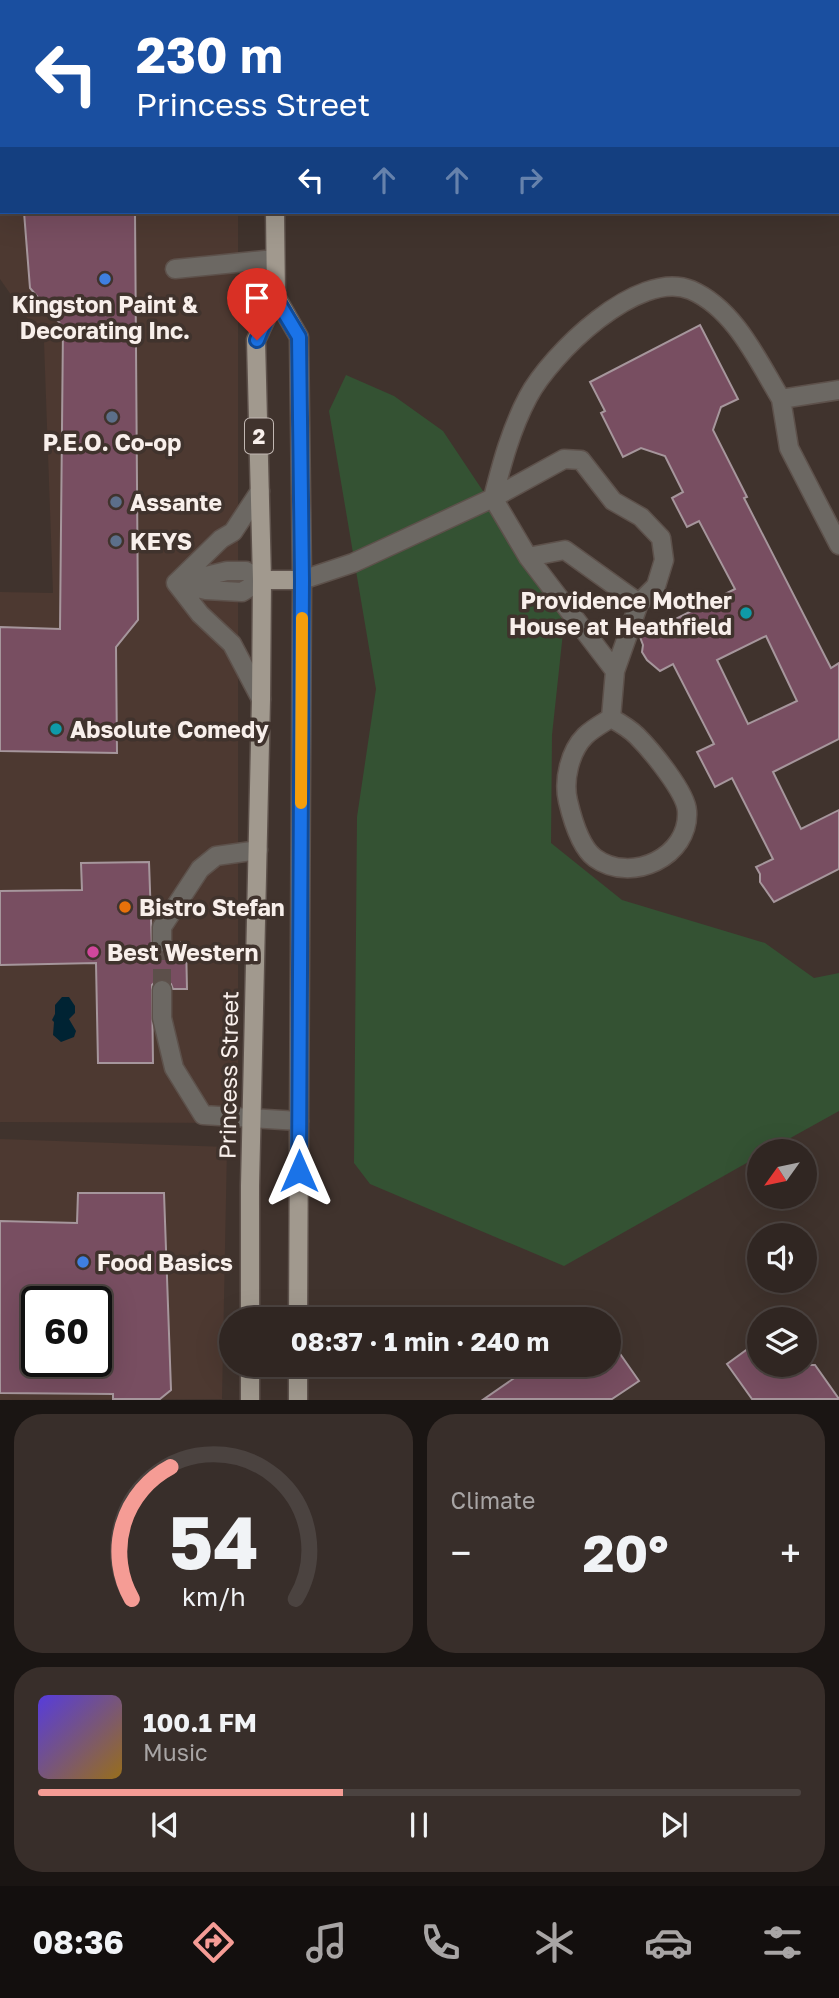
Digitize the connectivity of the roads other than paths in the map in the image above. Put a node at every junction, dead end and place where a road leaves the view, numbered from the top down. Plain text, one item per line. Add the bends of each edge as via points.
1 (275, 214) edge
2 (275, 259) junction
3 (175, 269) dead end
4 (275, 297) junction
5 (839, 390) edge
6 (781, 399) junction
7 (260, 491) junction
8 (493, 498) junction
9 (839, 545) edge
10 (528, 557) junction
11 (262, 580) junction
12 (302, 580) junction
13 (176, 583) junction
14 (639, 603) junction
15 (615, 671) junction
16 (261, 699) junction
17 (611, 718) junction
18 (258, 850) junction
19 (162, 942) tunnel mouth
20 (162, 990) tunnel mouth
21 (252, 1118) junction
22 (299, 1121) junction
23 (250, 1307) edge
24 (298, 1307) edge
25 (250, 1377) edge
26 (298, 1377) edge
27 (250, 1399) edge
28 (298, 1399) edge

1 - 2 main road, Princess Street / 2
2 - 3 lane
2 - 4 main road, Princess Street / 2
4 - 7 main road, Princess Street / 2 via 257,340
4 - 12 main road, 2 via 299,337
5 - 6 lane
6 - 8 lane via 750,346 719,309 690,289 661,287 631,297 551,362 528,397 504,453
6 - 9 lane via 789,448
7 - 11 main road, Princess Street / 2
7 - 13 lane via 233,532
8 - 10 lane
8 - 12 lane via 353,563
8 - 14 lane via 564,459 581,460 613,501 641,517 661,538 664,560 656,586
10 - 14 lane via 565,550
10 - 15 lane
11 - 12 main road
11 - 13 lane via 246,571 227,571
11 - 16 main road, Princess Street / 2
12 - 22 main road, 2
13 - 16 lane via 232,644
14 - 15 lane
15 - 17 lane
16 - 18 main road, Princess Street / 2
17 - 17 lane via 585,736 569,761 567,797 575,828 594,857 621,869 643,867 669,854 684,835 687,809 673,779 636,735
18 - 19 lane via 216,856 200,869 162,927
18 - 21 main road, Princess Street / 2
20 - 21 lane via 162,1018 174,1068 203,1115
21 - 22 lane
21 - 23 main road, Princess Street / 2
22 - 24 main road, 2
25 - 27 main road
26 - 28 main road

